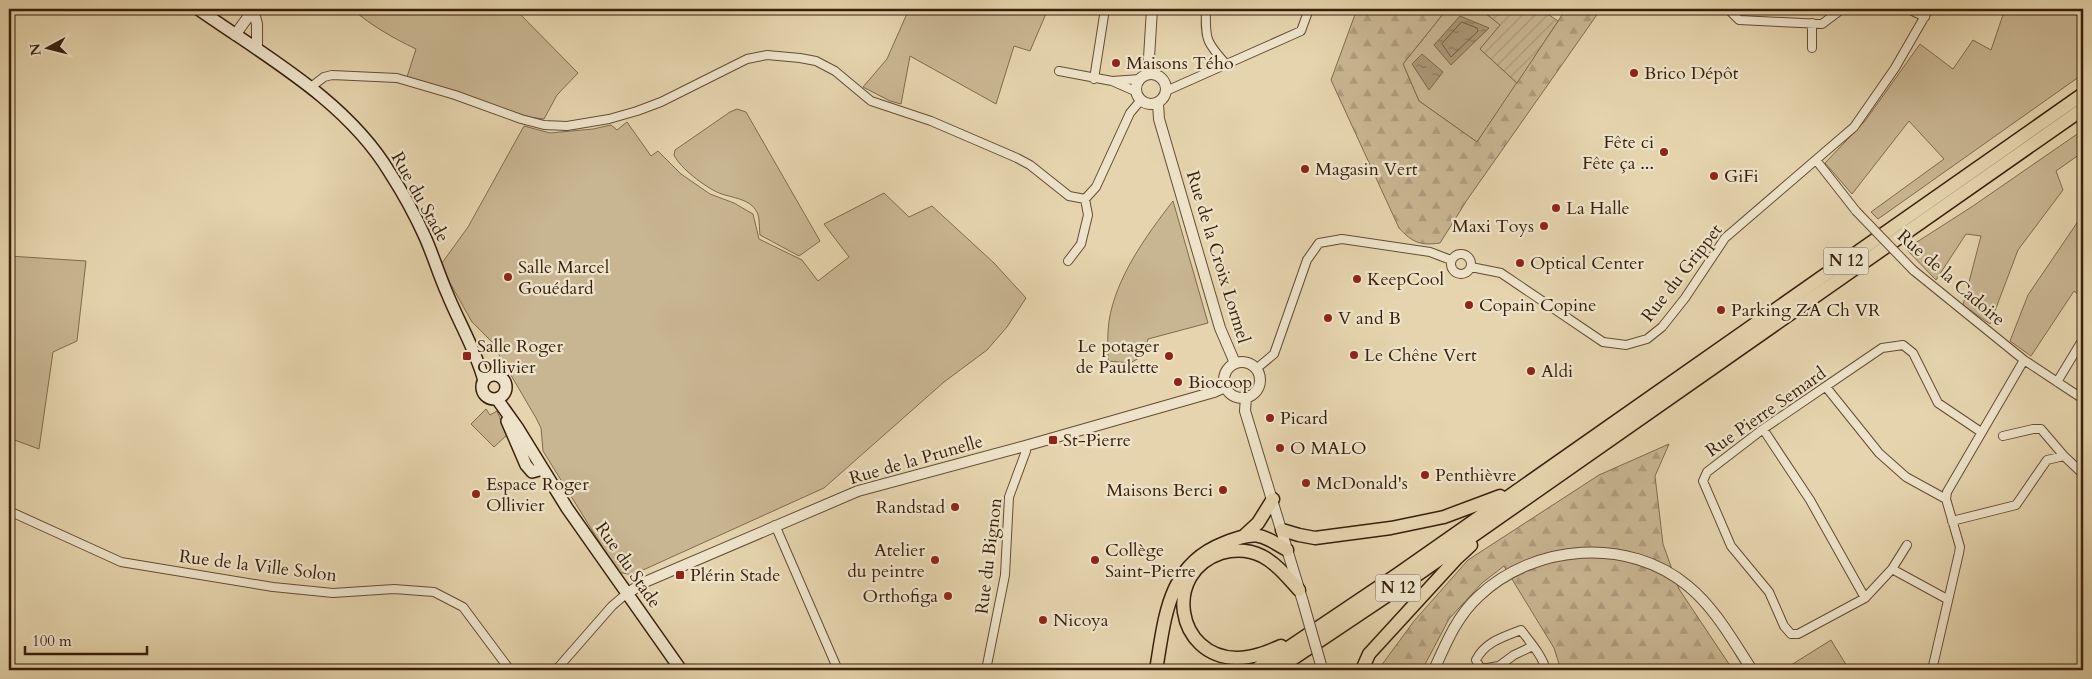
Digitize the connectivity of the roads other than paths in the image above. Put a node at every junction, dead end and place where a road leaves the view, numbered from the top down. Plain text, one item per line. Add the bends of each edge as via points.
1 (198, 9) edge
2 (251, 9) edge
3 (1105, 9) edge
4 (1152, 9) edge
5 (1206, 9) edge
6 (1309, 9) edge
7 (1728, 9) edge
8 (1842, 9) edge
9 (1908, 9) edge
10 (1929, 9) edge
11 (1925, 17) junction
12 (1812, 23) junction
13 (236, 35) junction
14 (1812, 48) dead end
15 (256, 49) junction
16 (1226, 64) junction
17 (1059, 71) dead end
18 (1144, 77) junction
19 (1094, 78) junction
20 (1112, 81) junction
21 (311, 87) junction
22 (1166, 91) junction
23 (2083, 94) edge
24 (1139, 96) junction
25 (1158, 103) junction
26 (2083, 109) edge
27 (1816, 160) junction
28 (1085, 199) junction
29 (1451, 260) junction
30 (1068, 261) dead end
31 (1470, 267) junction
32 (2083, 339) edge
33 (2024, 360) junction
34 (1235, 363) junction
35 (1259, 367) junction
36 (489, 378) junction
37 (2057, 382) junction
38 (1225, 387) junction
39 (1826, 387) junction
40 (501, 395) junction
41 (1246, 397) junction
42 (2083, 399) edge
43 (505, 412) junction
44 (517, 427) junction
45 (1763, 429) junction
46 (1981, 432) junction
47 (2003, 436) dead end
48 (1025, 446) junction
49 (2064, 456) junction
50 (1576, 457) junction
51 (538, 471) junction
52 (2083, 474) edge
53 (1519, 489) junction
54 (1272, 499) junction
55 (1946, 499) junction
56 (1519, 504) junction
57 (9, 511) edge
58 (1952, 521) junction
59 (775, 525) junction
60 (1282, 530) junction
61 (1245, 535) junction
62 (1907, 545) dead end
63 (1288, 550) junction
64 (1892, 569) junction
65 (1299, 590) junction
66 (626, 594) junction
67 (1865, 598) junction
68 (1947, 599) junction
69 (1296, 643) junction
70 (1533, 646) junction
71 (1322, 668) edge
72 (510, 670) edge
73 (556, 670) edge
74 (681, 670) edge
75 (838, 670) edge
76 (986, 670) edge
77 (1156, 670) edge
78 (1255, 670) edge
79 (1276, 670) edge
80 (1362, 670) edge
81 (1434, 670) edge
82 (1546, 670) edge
83 (1752, 670) edge
84 (1932, 670) edge

1 - 13 main road, Rue du Stade
2 - 13 street
2 - 15 street via 257,24
3 - 19 street
4 - 18 street
5 - 16 street via 1208,44
6 - 16 street via 1301,31
7 - 12 street via 1739,20
8 - 12 street via 1822,24
9 - 11 street
10 - 11 street, Rue du Grippet
11 - 27 street, Rue du Grippet via 1854,127
12 - 14 street
13 - 15 main road, Rue du Stade
15 - 21 main road, Rue du Stade
16 - 22 street
17 - 19 street
18 - 20 street
18 - 22 street via 1153,74 1162,78
18 - 24 street
19 - 20 street
20 - 24 street
21 - 28 street via 332,75 397,78 521,119 567,126 637,111 747,59 767,55 800,58 835,70 871,101 931,121 1017,158 1069,196
21 - 36 main road, Rue du Stade via 365,140 390,172 425,238 447,293
22 - 25 street
23 - 50 highway, N 12
24 - 25 street via 1149,104
24 - 28 street via 1096,187
25 - 34 street, Rue de la Croix Lormel via 1159,119 1220,328
26 - 50 highway, N 12
27 - 31 street, Rue du Grippet via 1725,238 1679,306 1648,339 1626,345 1603,342 1501,273
27 - 33 street, Rue de la Cadoire, bridge via 1856,210 1913,270
28 - 30 street via 1088,216 1081,244
29 - 31 street via 1456,273 1466,272
29 - 31 street via 1457,254 1466,254 1471,261
29 - 35 street via 1430,252 1342,239 1319,243 1307,260 1274,354
32 - 37 street
33 - 37 street, Rue de la Cadoire
33 - 46 street
34 - 35 street via 1246,362
34 - 38 street via 1226,371
35 - 41 street via 1260,380 1256,391
36 - 40 main road, Rue du Stade via 504,380
36 - 40 main road, Rue du Stade via 482,389 486,396
37 - 42 street, Rue de la Cadoire
38 - 41 street via 1234,396
38 - 48 street, Rue de la Prunelle
39 - 45 street, Rue Pierre Semard
39 - 46 street, Rue Pierre Semard via 1882,348 1903,345 1913,353 1938,402
39 - 55 street via 1879,453 1906,477
40 - 43 main road, Rue du Stade
40 - 44 main road, Rue du Stade
41 - 54 street via 1246,411
43 - 44 main road, Rue du Stade
43 - 51 main road via 526,465
44 - 51 main road, Rue du Stade
45 - 67 street via 1810,500
45 - 67 street, Rue Pierre Semard via 1707,472 1703,481 1731,546 1769,592 1791,634 1798,634
46 - 55 street
47 - 49 street via 2041,429
48 - 59 street, Rue de la Prunelle via 858,491
48 - 76 street, Rue du Bignon via 1026,452 1009,497 1005,575
49 - 52 street
49 - 58 street via 2047,460 2016,505
50 - 53 highway, N 12 via 1556,463
50 - 56 highway, N 12 via 1556,478
51 - 66 main road, Rue du Stade
53 - 60 highway via 1444,517 1391,528 1315,538
53 - 69 highway, N 12
54 - 60 street
54 - 61 highway via 1258,523
55 - 58 street
56 - 79 highway, N 12
56 - 80 highway via 1501,524 1457,558 1369,654
57 - 72 street, Rue de la Ville Solon via 121,562 273,587 325,592 394,588 434,592 463,607
58 - 68 street via 1960,547
59 - 66 street, Rue de la Prunelle via 645,582
59 - 75 street
60 - 63 street
61 - 63 highway via 1265,538
61 - 77 highway via 1200,554 1182,574 1170,600
62 - 64 street, Rue Pierre Semard
63 - 65 street
64 - 67 street, Rue Pierre Semard
64 - 68 street
65 - 69 highway via 1271,562 1254,553 1234,551 1214,556 1195,570 1182,603 1191,632 1198,642 1217,654 1249,657
65 - 71 street, bridge
66 - 73 street
66 - 74 main road, Rue du Stade
68 - 84 street
69 - 78 highway, N 12
70 - 70 street via 1520,630 1481,650 1476,660 1481,669 1499,666
70 - 82 street
81 - 83 street via 1464,612 1496,582 1518,568 1561,554 1593,552 1635,559 1688,585 1713,611

